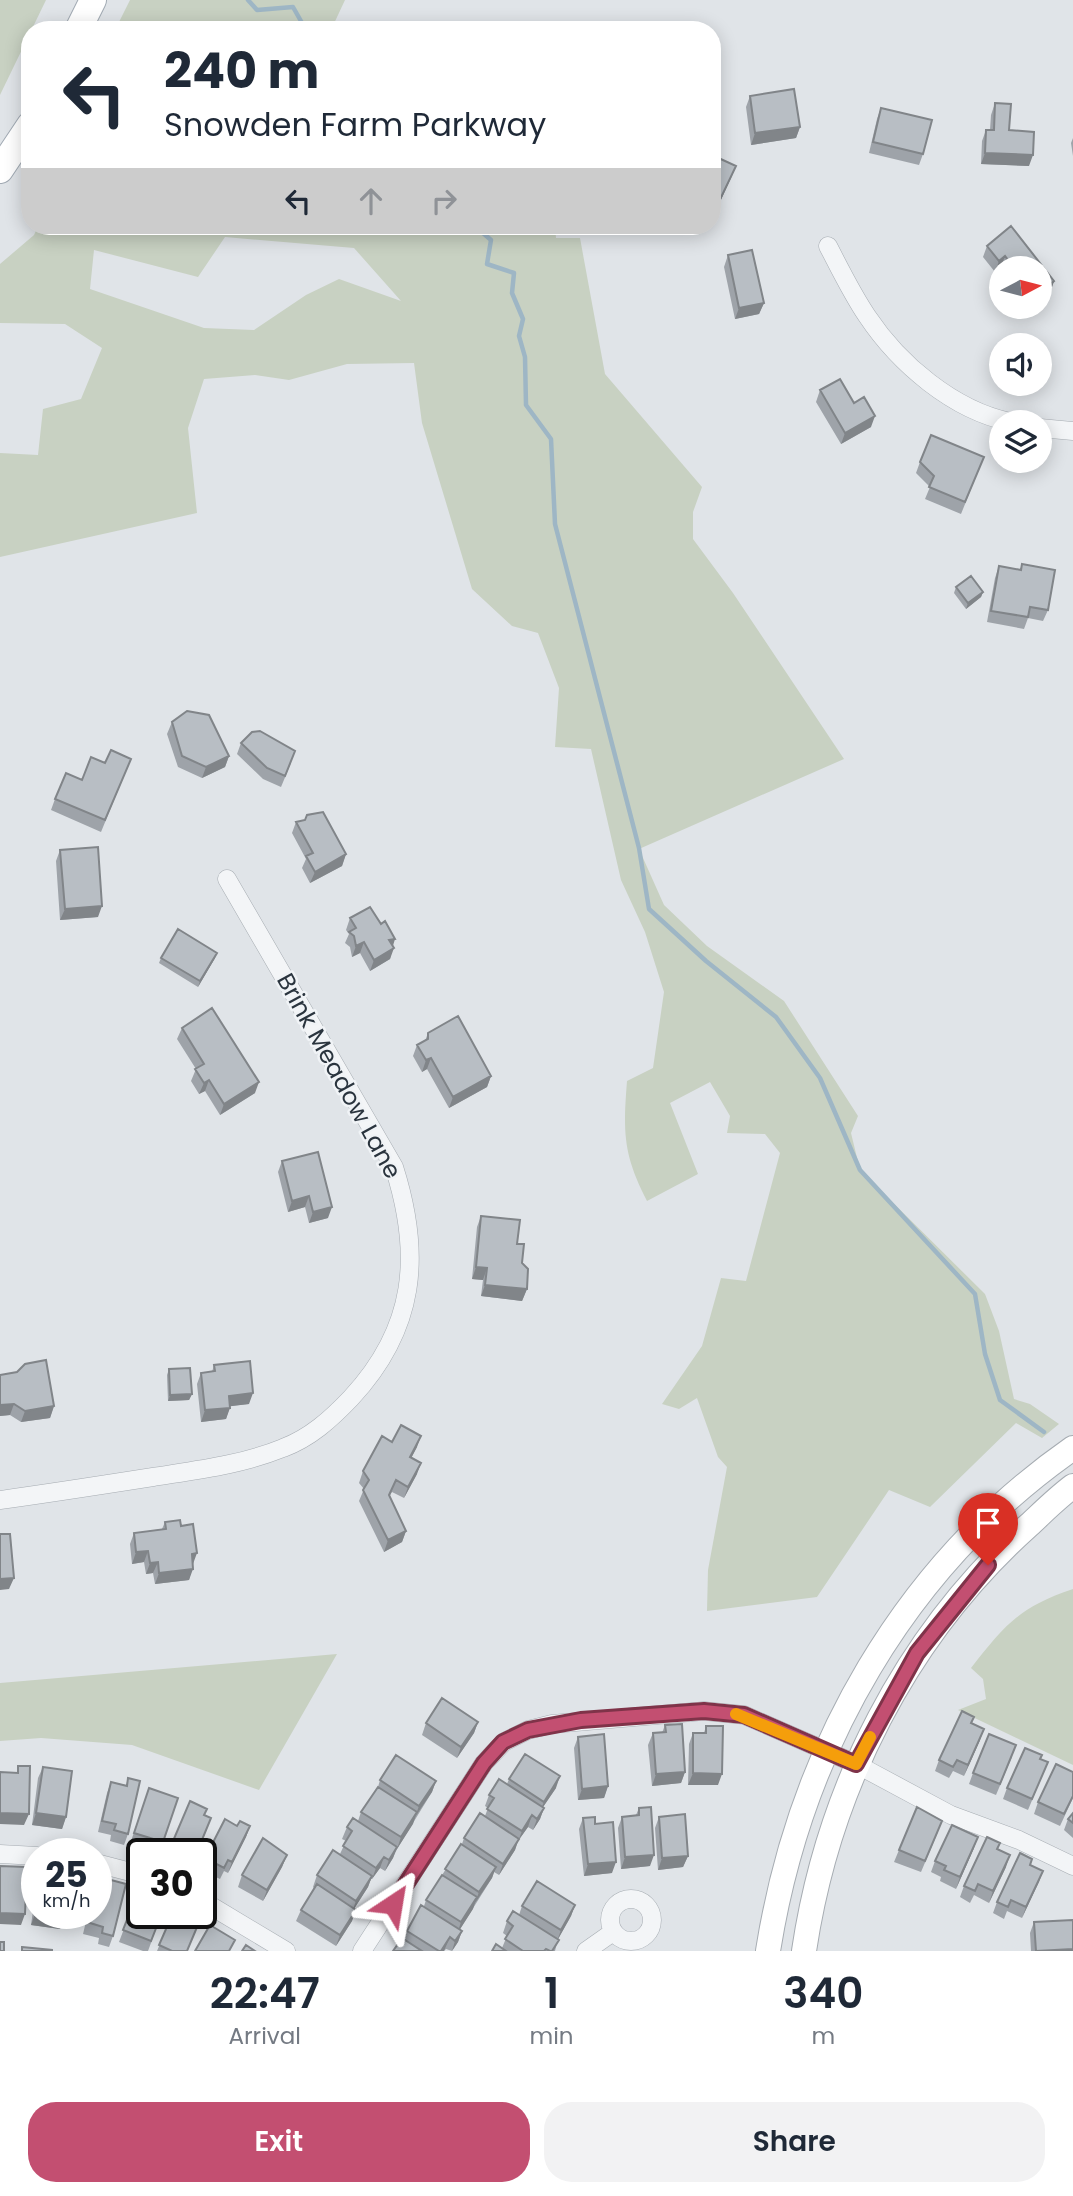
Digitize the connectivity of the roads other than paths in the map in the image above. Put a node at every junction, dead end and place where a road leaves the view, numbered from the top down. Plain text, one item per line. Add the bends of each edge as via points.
1 (93, 0) edge
2 (82, 21) edge
3 (21, 138) edge
4 (0, 170) edge
5 (828, 246) dead end
6 (989, 414) edge
7 (1052, 429) edge
8 (1073, 431) edge
9 (227, 879) dead end
10 (1073, 1448) edge
11 (1073, 1486) edge
12 (0, 1500) edge
13 (825, 1749) junction
14 (856, 1764) junction
15 (0, 1854) edge
16 (21, 1855) edge
17 (1073, 1866) edge
18 (217, 1910) edge
19 (613, 1932) dead end
20 (286, 1951) edge
21 (362, 1951) edge
22 (586, 1951) edge
23 (768, 1951) edge
24 (804, 1951) edge

1 - 2 main road
3 - 4 main road
5 - 6 street via 866,316 894,351 935,387
7 - 8 street
9 - 12 street, Brink Meadow Lane via 394,1167 407,1207 412,1247 408,1296 398,1328 374,1373 328,1422 285,1448 229,1465
10 - 13 main road via 988,1517 926,1584 866,1671
11 - 14 main road via 1004,1548 958,1599 917,1653
13 - 14 street
13 - 21 street via 744,1715 704,1711 581,1720 528,1730 503,1742 484,1763
13 - 23 main road via 778,1890
14 - 17 street via 951,1815
14 - 24 main road via 812,1893
15 - 16 street
18 - 20 street
19 - 22 street

